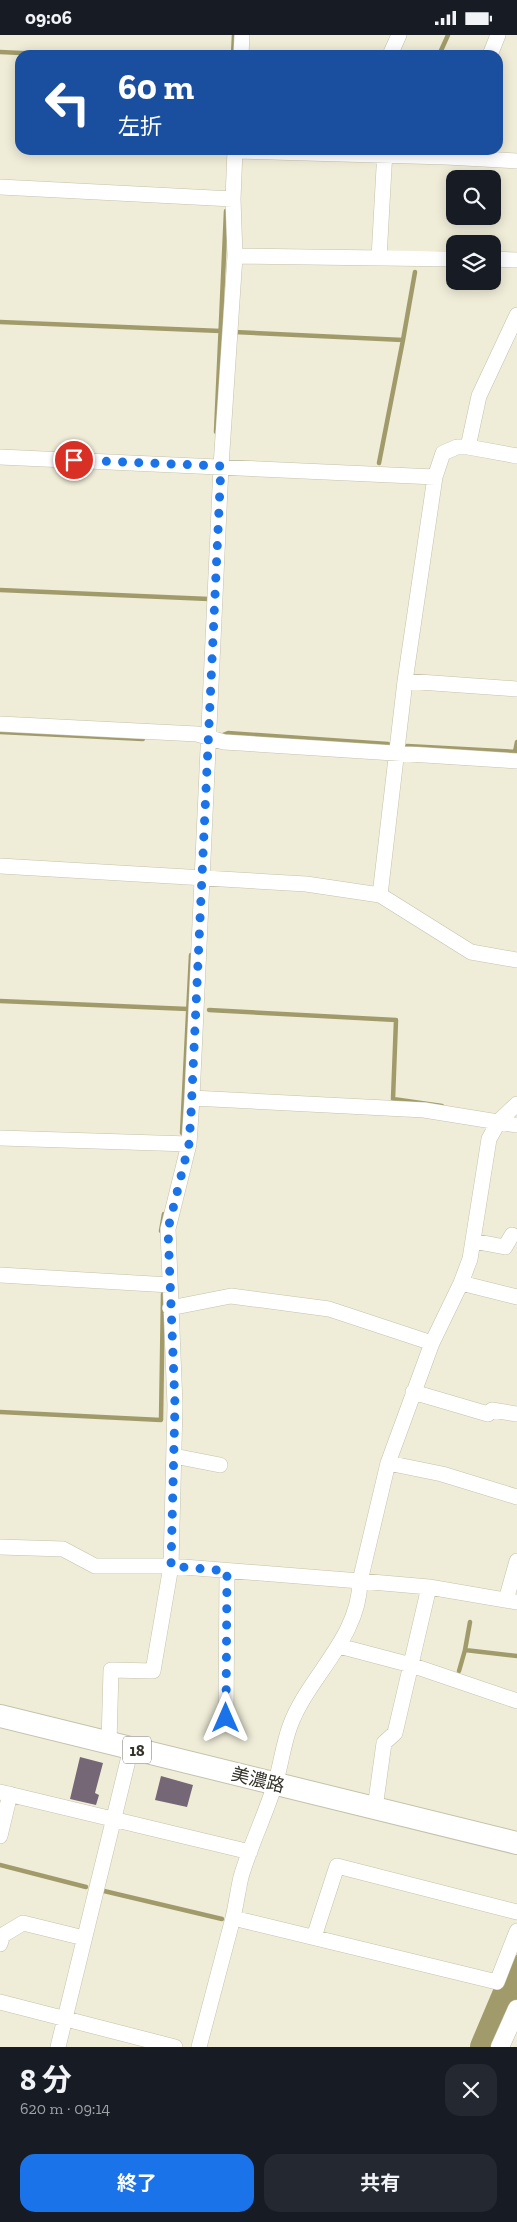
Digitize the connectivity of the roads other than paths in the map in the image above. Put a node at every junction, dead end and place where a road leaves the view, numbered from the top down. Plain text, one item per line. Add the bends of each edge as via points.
1 (242, 35) edge
2 (399, 35) edge
3 (498, 35) edge
4 (240, 50) edge
5 (392, 50) edge
6 (492, 50) edge
7 (235, 155) edge
8 (385, 155) edge
9 (464, 155) edge
10 (517, 161) edge
11 (0, 187) edge
12 (233, 199) junction
13 (235, 256) junction
14 (379, 258) junction
15 (446, 259) edge
16 (501, 259) edge
17 (517, 259) edge
18 (517, 315) edge
19 (468, 447) junction
20 (517, 456) edge
21 (0, 457) edge
22 (221, 466) junction
23 (435, 477) junction
24 (405, 681) junction
25 (517, 689) edge
26 (0, 724) edge
27 (210, 738) junction
28 (396, 753) junction
29 (517, 761) edge
30 (0, 866) edge
31 (202, 877) junction
32 (380, 895) junction
33 (517, 960) edge
34 (192, 1098) junction
35 (517, 1104) edge
36 (499, 1121) junction
37 (517, 1125) edge
38 (0, 1138) edge
39 (189, 1144) junction
40 (512, 1235) dead end
41 (473, 1241) junction
42 (0, 1275) edge
43 (461, 1283) junction
44 (170, 1285) junction
45 (517, 1297) edge
46 (170, 1308) junction
47 (432, 1343) junction
48 (413, 1392) junction
49 (517, 1414) edge
50 (174, 1456) junction
51 (388, 1463) junction
52 (220, 1465) dead end
53 (517, 1497) edge
54 (0, 1547) edge
55 (517, 1561) edge
56 (171, 1566) junction
57 (227, 1571) junction
58 (360, 1581) junction
59 (429, 1587) junction
60 (511, 1601) edge
61 (339, 1646) junction
62 (411, 1665) junction
63 (517, 1701) edge
64 (0, 1716) edge
65 (226, 1718) dead end
66 (110, 1743) junction
67 (131, 1748) junction
68 (275, 1784) junction
69 (5, 1793) edge
70 (375, 1808) junction
71 (114, 1820) junction
72 (0, 1836) edge
73 (517, 1843) edge
74 (250, 1853) junction
75 (517, 1912) edge
76 (233, 1918) junction
77 (517, 1931) edge
78 (314, 1937) junction
79 (84, 1938) junction
80 (0, 1944) edge
81 (0, 2002) edge
82 (517, 2009) edge
83 (64, 2019) junction
84 (58, 2047) edge
85 (175, 2047) edge
86 (199, 2047) edge
87 (500, 2047) edge

1 - 4 street
2 - 5 street
3 - 6 street
7 - 12 street
8 - 14 street
9 - 10 street
11 - 12 street
12 - 13 street
13 - 14 street
13 - 22 street
14 - 15 street
16 - 17 street
18 - 19 street via 479,396
19 - 20 street
19 - 23 street via 457,447 443,453
21 - 22 street
22 - 23 street
22 - 27 street
23 - 24 street
24 - 25 street
24 - 28 street
26 - 27 street via 197,734
27 - 28 street via 224,742
27 - 31 street
28 - 29 street
28 - 32 street
30 - 31 street
31 - 32 street via 306,884
31 - 34 street
32 - 33 street via 471,952
34 - 36 street via 424,1110
34 - 39 street
35 - 36 street
36 - 37 street
36 - 41 street via 489,1139
38 - 39 street
39 - 44 street via 168,1229
40 - 41 street via 505,1247
41 - 43 street
42 - 44 street
43 - 45 street
43 - 47 street
44 - 46 street
46 - 47 street via 232,1296 329,1309
46 - 50 street
47 - 48 street
48 - 49 street via 488,1415 492,1410
48 - 51 street
50 - 52 street
50 - 56 street
51 - 53 street via 442,1474
51 - 58 street
54 - 56 street via 64,1549 95,1566
55 - 60 street
56 - 57 street
56 - 66 street via 153,1671 111,1670
57 - 58 street
57 - 65 street
58 - 59 street
58 - 61 street via 360,1596 350,1627
59 - 60 street
59 - 62 street
61 - 62 street
61 - 68 street via 308,1688 290,1726
62 - 63 street
62 - 70 street via 396,1733 384,1743
64 - 66 main road, 美濃路 / 18
66 - 67 main road, 美濃路 / 18
67 - 68 main road, 美濃路 / 18
67 - 71 street
68 - 70 main road, 美濃路 / 18
68 - 74 street
69 - 71 street
69 - 72 street
70 - 73 main road, 美濃路 / 18
71 - 74 street
71 - 79 street
74 - 76 street via 241,1877
75 - 78 street via 337,1866
76 - 78 street
76 - 86 street
77 - 78 street via 497,1982
79 - 80 street via 23,1923 3,1935
79 - 83 street
81 - 83 street
82 - 87 street
83 - 84 street
83 - 85 street

